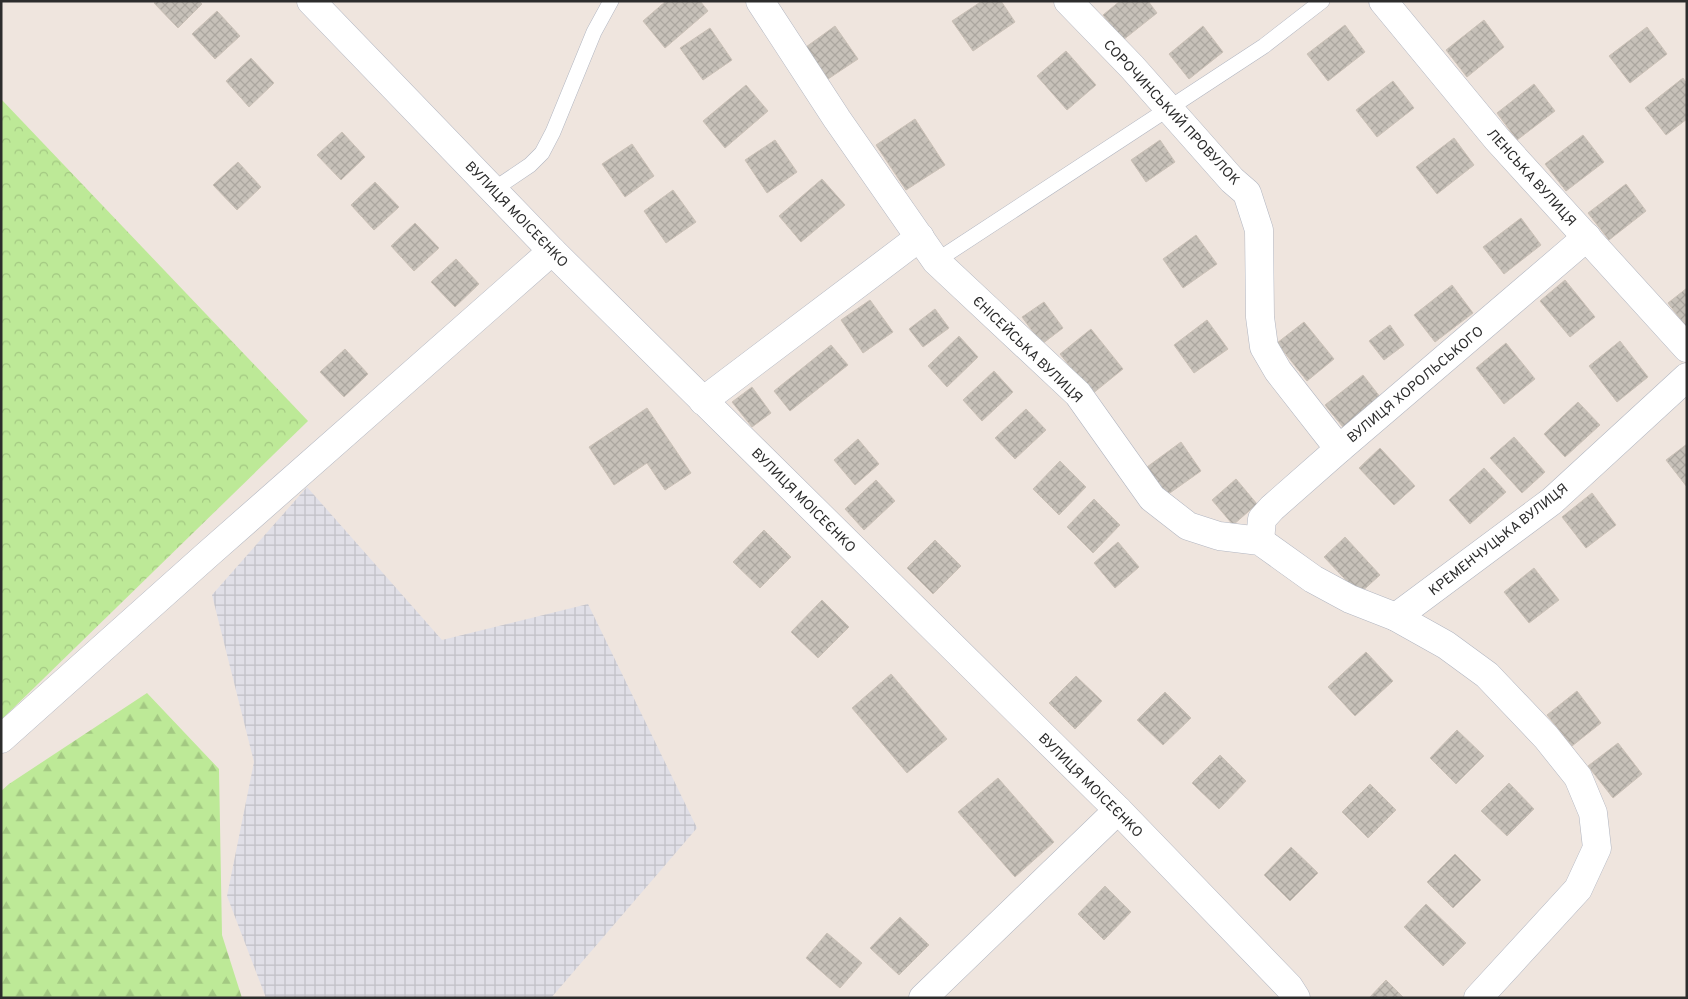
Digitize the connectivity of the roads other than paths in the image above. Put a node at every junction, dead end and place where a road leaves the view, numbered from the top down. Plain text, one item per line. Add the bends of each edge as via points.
1 (311, 1) edge
2 (612, 1) edge
3 (760, 1) edge
4 (1068, 1) edge
5 (1322, 1) edge
6 (1383, 1) edge
7 (1169, 109) junction
8 (493, 190) junction
9 (920, 236) junction
10 (1587, 237) junction
11 (552, 251) junction
12 (936, 261) junction
13 (1687, 348) edge
14 (1687, 377) edge
15 (703, 400) junction
16 (1339, 448) junction
17 (1260, 541) junction
18 (1396, 617) junction
19 (1, 739) edge
20 (1118, 810) junction
21 (922, 998) edge
22 (1296, 998) edge
23 (1478, 998) edge

1 - 8 street, ВУЛИЦЯ МОІСЕЄНКО
2 - 8 lane via 594,32 542,153
3 - 9 street, ЄНІСЕЙСЬКА ВУЛИЦЯ
4 - 7 street, СОРОЧИНСЬКИЙ ПРОВУЛОК
5 - 7 lane via 1264,46
6 - 10 street, ЛЕНСЬКА ВУЛИЦЯ via 1498,139
7 - 12 lane
7 - 16 street, СОРОЧИНСЬКИЙ ПРОВУЛОК via 1247,193 1259,230 1260,318 1264,347 1278,371
8 - 11 street, ВУЛИЦЯ МОІСЕЄНКО
9 - 12 street, ЄНІСЕЙСЬКА ВУЛИЦЯ
9 - 15 street
10 - 13 street, ЛЕНСЬКА ВУЛИЦЯ
10 - 16 street, ВУЛИЦЯ ХОРОЛЬСЬКОГО
11 - 15 street, ВУЛИЦЯ МОІСЕЄНКО
11 - 19 street
12 - 17 street, ЄНІСЕЙСЬКА ВУЛИЦЯ via 1078,394 1152,498 1188,526 1219,536
14 - 18 street, КРЕМЕНЧУЦЬКА ВУЛИЦЯ via 1552,501
15 - 20 street, ВУЛИЦЯ МОІСЕЄНКО
16 - 17 street, ВУЛИЦЯ ХОРОЛЬСЬКОГО via 1262,519
17 - 18 street, ЄНІСЕЙСЬКА ВУЛИЦЯ via 1313,579 1350,599
18 - 23 street, ЄНІСЕЙСЬКА ВУЛИЦЯ via 1446,645 1487,675 1546,736 1578,777 1593,813 1597,848 1578,889
20 - 21 street
20 - 22 street, ВУЛИЦЯ МОІСЕЄНКО

